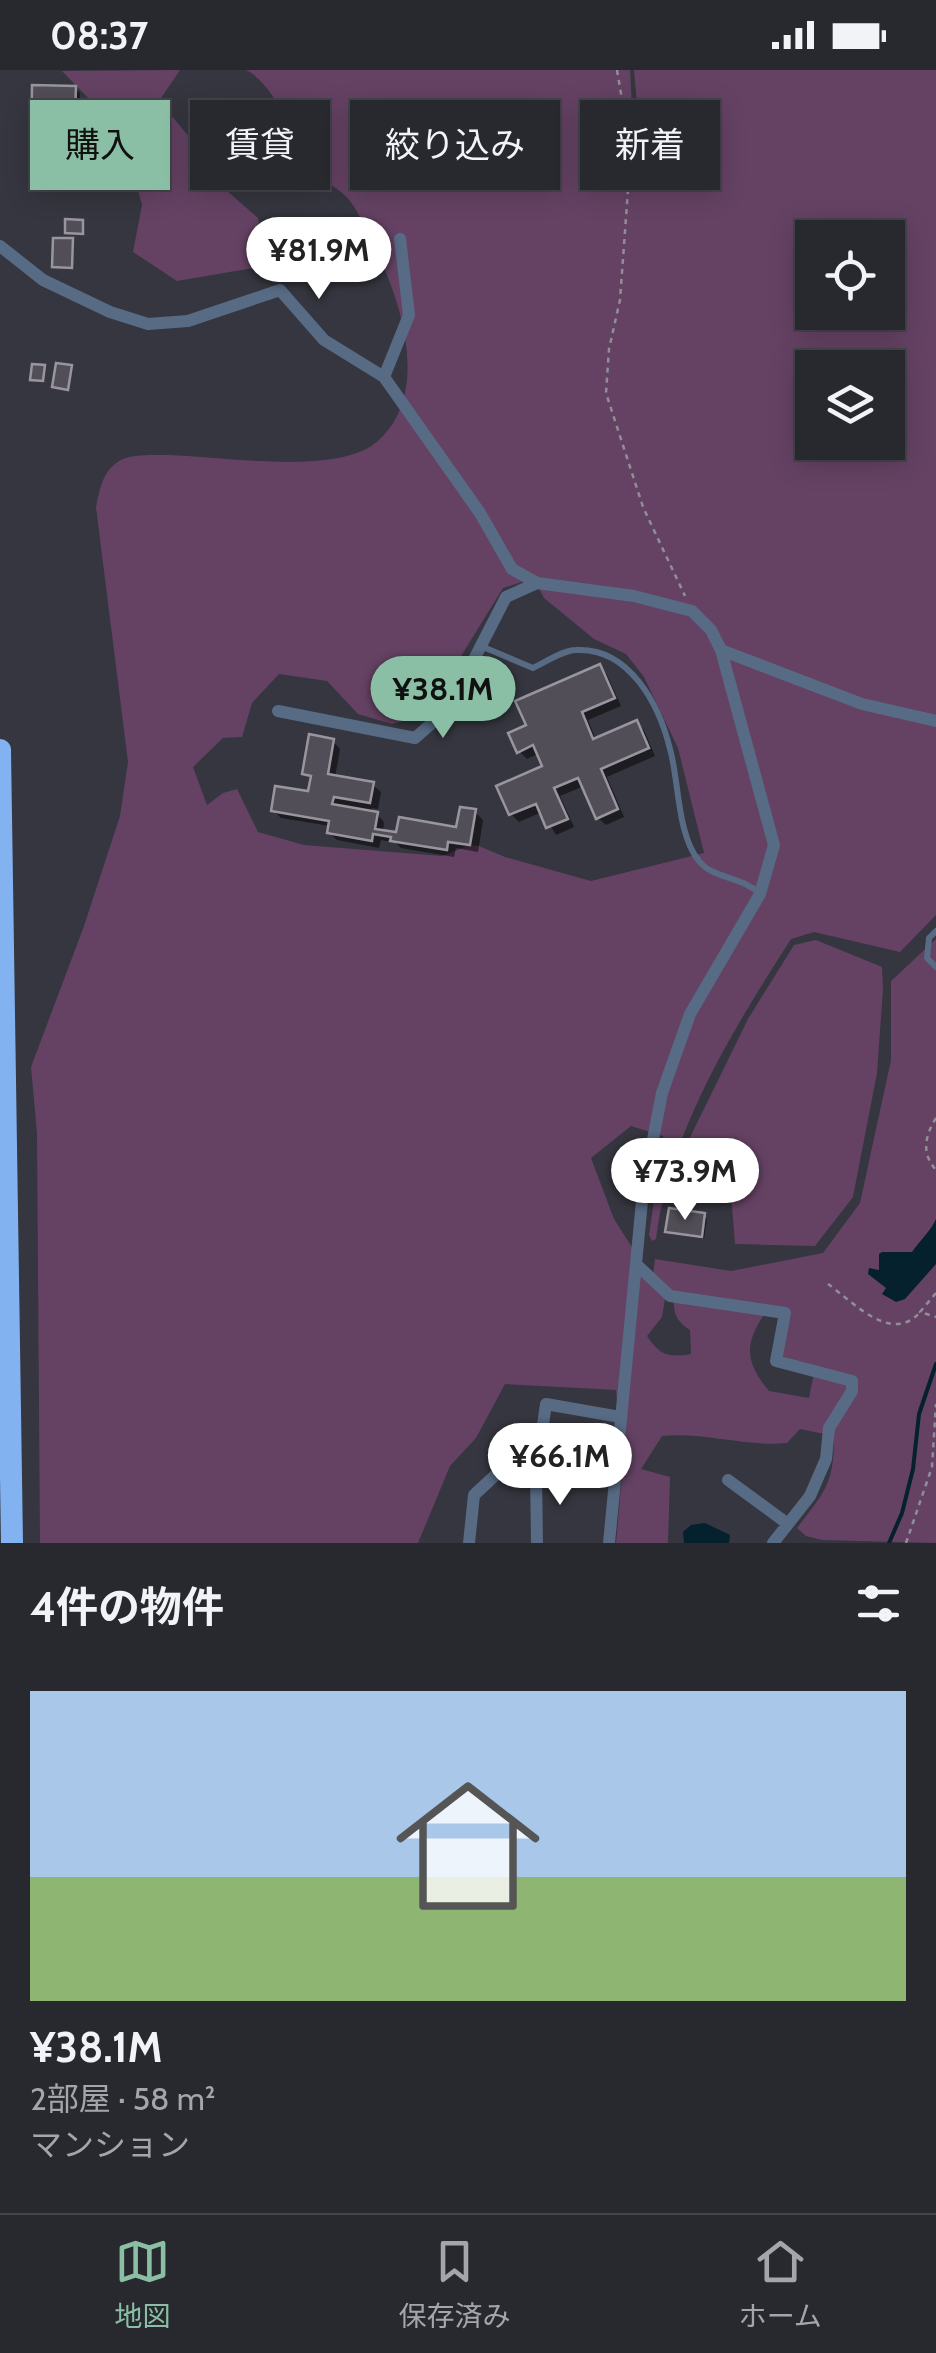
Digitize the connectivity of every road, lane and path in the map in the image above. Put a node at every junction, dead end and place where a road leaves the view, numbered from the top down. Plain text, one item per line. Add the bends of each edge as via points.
1 (618, 70) edge
2 (400, 240) dead end
3 (0, 246) edge
4 (384, 378) junction
5 (536, 583) junction
6 (692, 612) junction
7 (481, 646) junction
8 (721, 650) junction
9 (278, 711) dead end
10 (936, 721) edge
11 (0, 750) edge
12 (1, 822) edge
13 (0, 851) edge
14 (760, 894) junction
15 (936, 932) edge
16 (936, 967) edge
17 (936, 1118) edge
18 (936, 1170) edge
19 (636, 1264) junction
20 (828, 1284) dead end
21 (936, 1294) edge
22 (920, 1312) junction
23 (936, 1317) edge
24 (936, 1404) edge
25 (620, 1416) junction
26 (536, 1473) junction
27 (728, 1480) dead end
28 (788, 1524) junction
29 (12, 1543) edge
30 (469, 1543) edge
31 (537, 1543) edge
32 (608, 1543) edge
33 (773, 1543) edge
34 (906, 1543) edge

1 - 6 path via 628,190 606,393 643,507
2 - 4 street via 409,315
3 - 4 street via 43,280 148,324 188,321 280,290 324,340
4 - 5 street via 512,569
5 - 6 street via 634,596
5 - 7 street via 506,596
6 - 8 street
7 - 9 street via 449,708 415,738
7 - 14 lane via 534,668 573,649 630,668 670,748 679,812 697,860
8 - 10 street via 862,704
8 - 14 street via 774,845
11 - 12 highway
12 - 13 highway
12 - 29 highway
14 - 19 street via 690,1014 668,1077 643,1192
15 - 16 lane via 927,958
17 - 18 path via 924,1147
19 - 25 street
19 - 28 street via 670,1296 785,1313 776,1361 852,1382 810,1496
20 - 22 path via 885,1324 904,1324
21 - 22 path
22 - 23 path
24 - 34 path via 932,1467
25 - 26 street via 546,1404
25 - 32 street
26 - 30 street via 502,1469 474,1495
26 - 31 street
27 - 28 street
28 - 33 street

